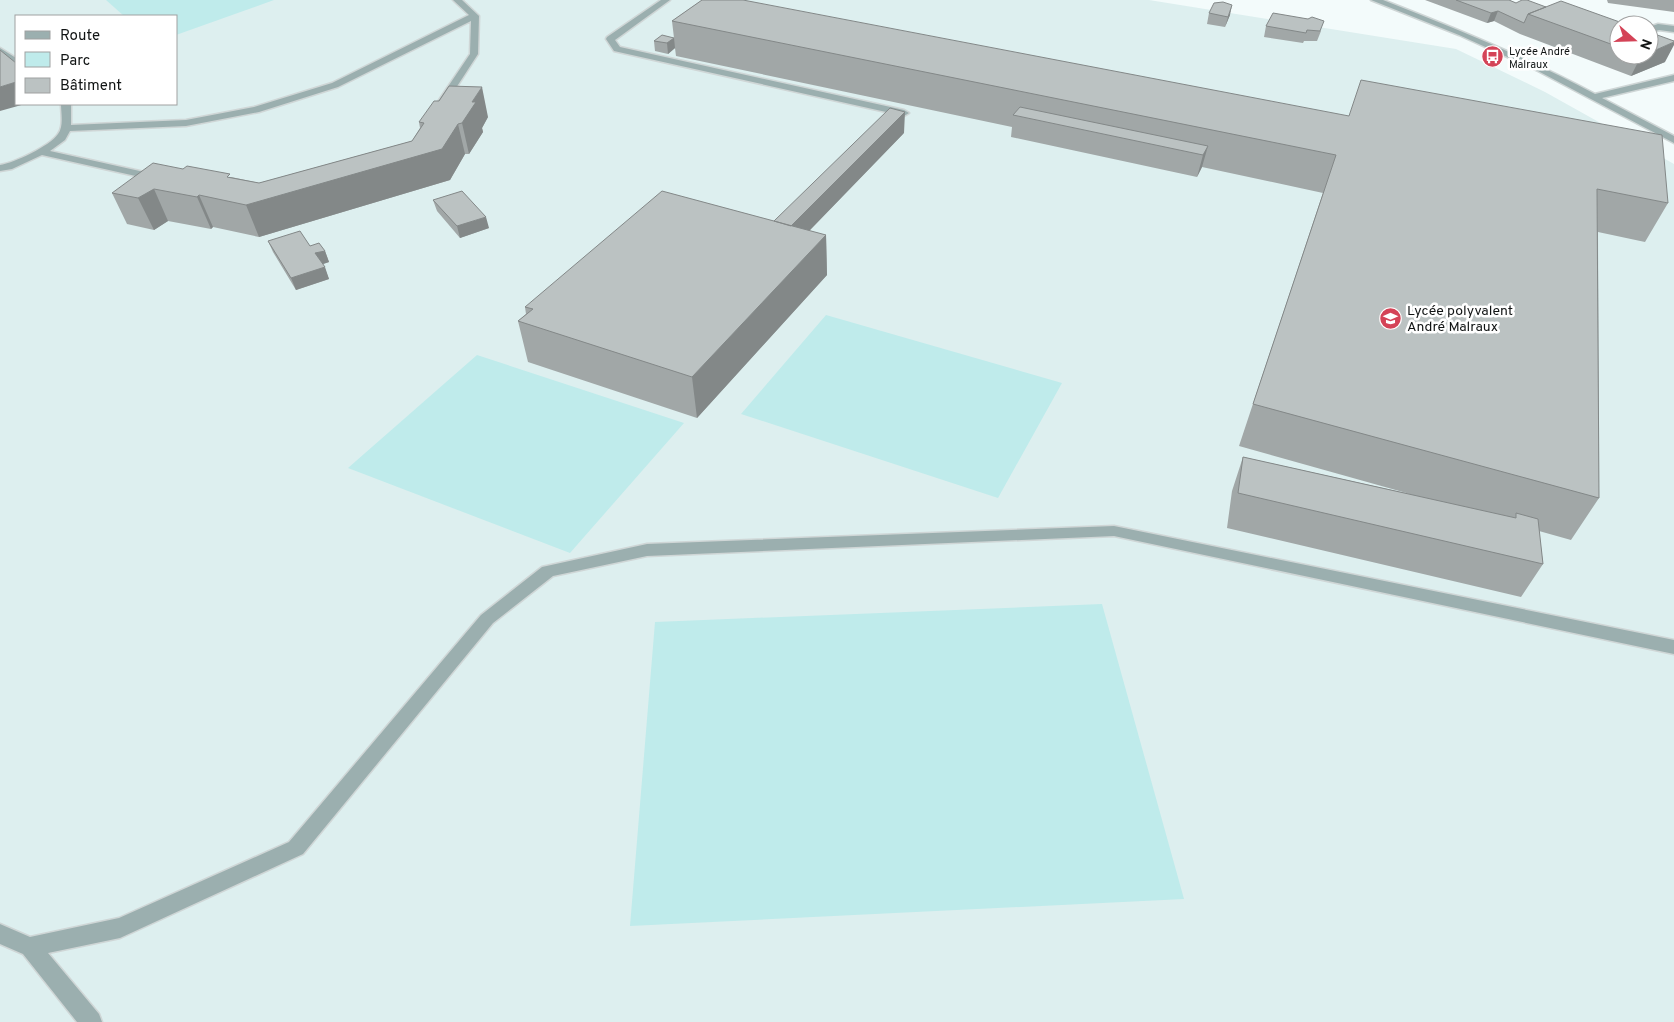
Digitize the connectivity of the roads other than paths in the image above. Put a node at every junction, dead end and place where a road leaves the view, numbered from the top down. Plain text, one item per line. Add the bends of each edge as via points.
1 (457, 0) edge
2 (666, 0) edge
3 (1375, 0) edge
4 (475, 16) junction
5 (1659, 27) edge
6 (1674, 29) edge
7 (0, 50) edge
8 (15, 61) edge
9 (1674, 78) edge
10 (1593, 97) junction
11 (66, 105) edge
12 (437, 110) edge
13 (904, 113) edge
14 (67, 128) junction
15 (1674, 140) edge
16 (41, 152) junction
17 (0, 168) edge
18 (167, 180) edge
19 (1674, 647) edge
20 (0, 934) edge
21 (30, 947) junction
22 (91, 1022) edge

1 - 4 street
2 - 13 street via 610,39 617,49
3 - 10 street via 1462,32
4 - 12 street via 474,54
4 - 14 street via 335,86 256,110 186,123
5 - 6 street
7 - 8 street
9 - 10 street
10 - 15 street
11 - 14 street
14 - 16 street via 61,140
16 - 17 street
16 - 18 street
19 - 21 street via 1114,531 647,550 548,571 488,619 296,848 120,928
20 - 21 street
21 - 22 street

